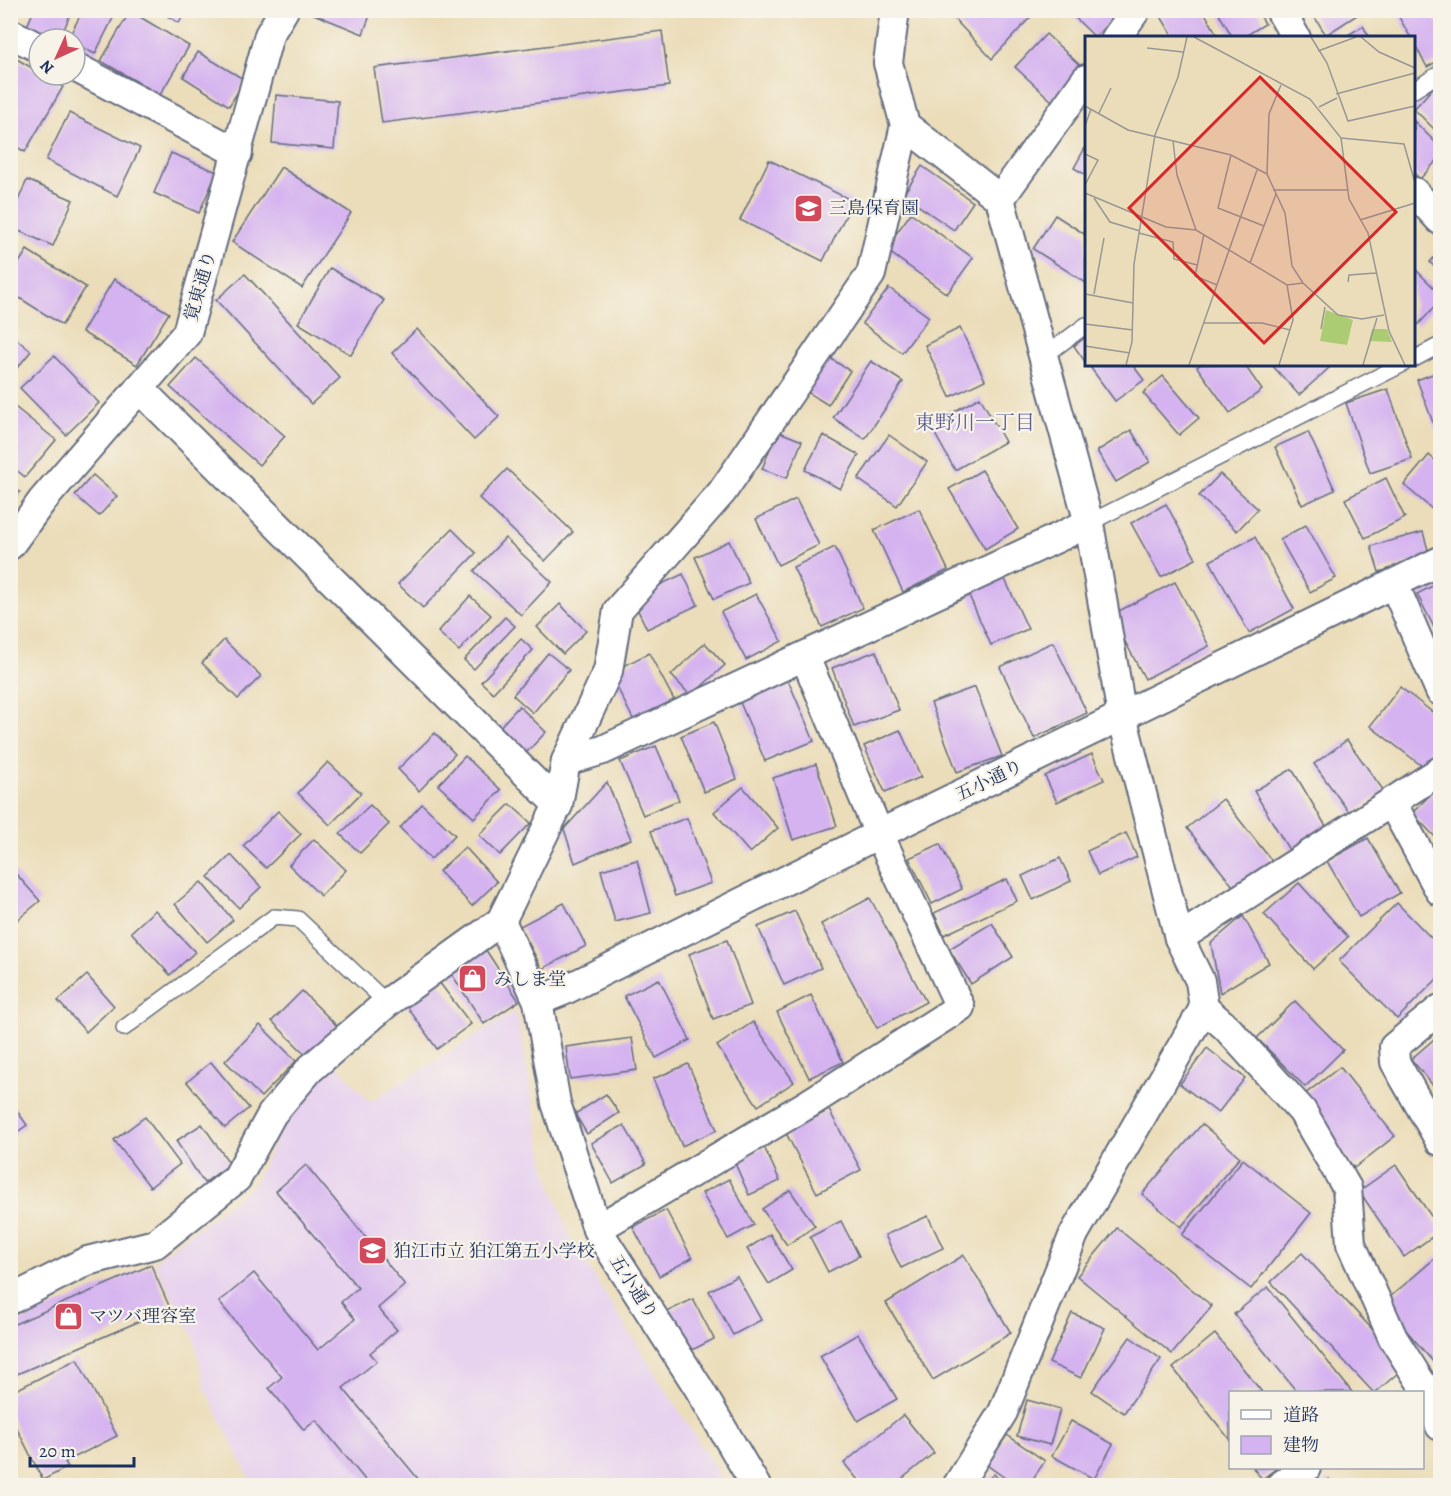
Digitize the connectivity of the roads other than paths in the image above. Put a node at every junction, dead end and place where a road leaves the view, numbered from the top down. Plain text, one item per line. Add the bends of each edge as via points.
1 (284, 10) edge
2 (895, 10) edge
3 (1136, 10) edge
4 (1280, 10) edge
5 (10, 33) edge
6 (1117, 36) edge
7 (1295, 36) edge
8 (27, 42) edge
9 (1440, 73) edge
10 (87, 74) edge
11 (1085, 80) edge
12 (1415, 89) edge
13 (905, 125) junction
14 (238, 153) junction
15 (1415, 194) edge
16 (1000, 199) junction
17 (1440, 220) edge
18 (1085, 326) edge
19 (1440, 345) edge
20 (1043, 357) junction
21 (1415, 358) edge
22 (1398, 366) edge
23 (139, 388) junction
24 (1089, 523) junction
25 (10, 545) edge
26 (1440, 561) edge
27 (1394, 584) junction
28 (805, 657) junction
29 (1440, 691) edge
30 (1122, 716) junction
31 (566, 761) junction
32 (1440, 771) edge
33 (1392, 803) junction
34 (558, 805) junction
35 (879, 834) junction
36 (1440, 891) edge
37 (501, 921) junction
38 (1179, 938) junction
39 (538, 1001) junction
40 (387, 1003) junction
41 (1204, 1008) junction
42 (1440, 1010) edge
43 (124, 1028) dead end
44 (1440, 1141) edge
45 (597, 1229) junction
46 (10, 1300) edge
47 (1424, 1382) edge
48 (1440, 1426) edge
49 (1303, 1469) edge
50 (756, 1485) edge
51 (957, 1485) edge
52 (1280, 1485) edge

1 - 14 street, 覚東通り via 269,35
2 - 13 street via 888,63
3 - 6 street
4 - 7 street
5 - 8 street
9 - 12 lane
10 - 14 street
11 - 16 street
13 - 16 street
13 - 31 street via 871,274 722,492 618,610 608,671
14 - 23 street, 覚東通り via 187,333
15 - 17 street
16 - 20 street
18 - 20 lane
19 - 21 lane
20 - 24 street
22 - 24 lane
23 - 25 street, 覚東通り via 42,501
23 - 34 street
24 - 28 street
24 - 30 street
26 - 27 street, 五小通り
27 - 29 street
27 - 30 street, 五小通り
28 - 31 street via 603,750
28 - 35 street
30 - 35 street, 五小通り
30 - 38 street
31 - 34 street
32 - 33 street
33 - 36 street
33 - 38 street
34 - 37 street
35 - 39 street, 五小通り
35 - 45 street via 960,1007 808,1104
37 - 39 street, 五小通り
37 - 40 street
38 - 41 street via 1200,981
39 - 45 street, 五小通り via 556,1103
40 - 43 lane via 298,919 274,917
40 - 46 street via 310,1069 272,1114 237,1178 155,1244 87,1261
41 - 47 street via 1302,1111 1347,1188 1350,1244 1393,1338
41 - 51 street via 1074,1234 1003,1412
42 - 44 street via 1394,1047 1395,1062
45 - 50 street, 五小通り
47 - 48 street
49 - 52 street

